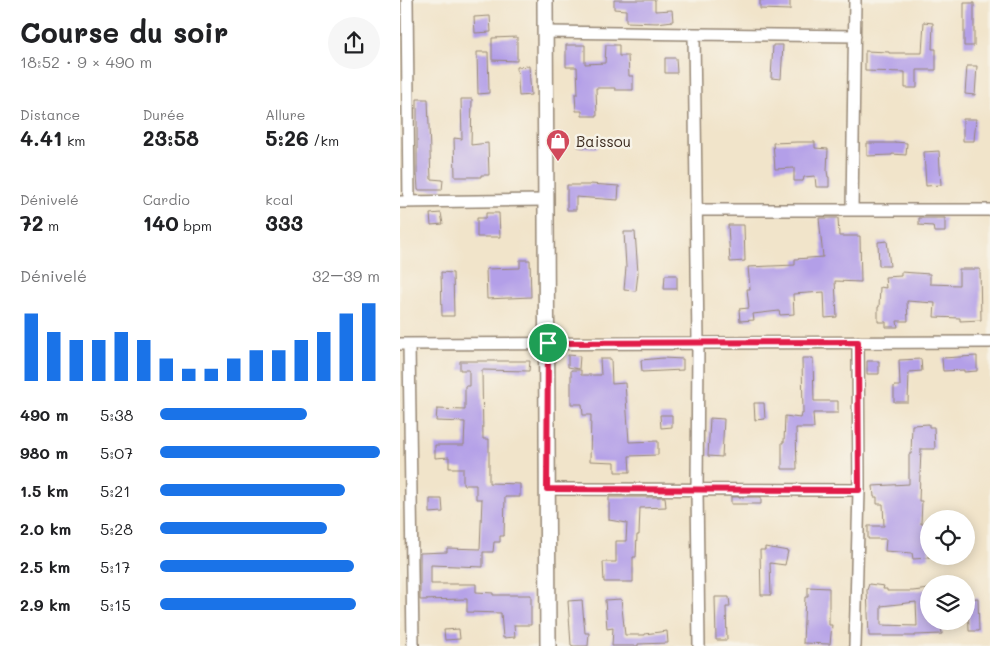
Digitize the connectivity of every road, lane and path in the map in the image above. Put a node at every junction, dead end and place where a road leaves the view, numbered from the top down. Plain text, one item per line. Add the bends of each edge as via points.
1 (407, 0) edge
2 (546, 0) edge
3 (855, 0) edge
4 (546, 32) junction
5 (694, 35) junction
6 (855, 36) junction
7 (404, 38) edge
8 (546, 200) junction
9 (404, 202) edge
10 (697, 210) junction
11 (852, 210) junction
12 (990, 210) edge
13 (858, 342) junction
14 (990, 342) edge
15 (548, 343) junction
16 (698, 343) junction
17 (405, 344) edge
18 (547, 489) junction
19 (697, 490) junction
20 (859, 490) junction
21 (400, 491) edge
22 (412, 492) junction
23 (413, 646) edge
24 (548, 646) edge
25 (699, 646) edge
26 (855, 646) edge

1 - 7 street
2 - 4 street
3 - 6 street
4 - 5 street
4 - 8 street
5 - 6 street
5 - 10 street
6 - 11 street
7 - 9 street
8 - 9 street
8 - 15 street
10 - 11 street
10 - 16 street
11 - 12 street
13 - 14 street
13 - 16 street
13 - 20 street
15 - 16 street
15 - 17 street
15 - 18 street
16 - 19 street
17 - 22 street
18 - 19 street
18 - 24 street
19 - 20 street
19 - 25 street
20 - 26 street
21 - 22 street
22 - 23 street

